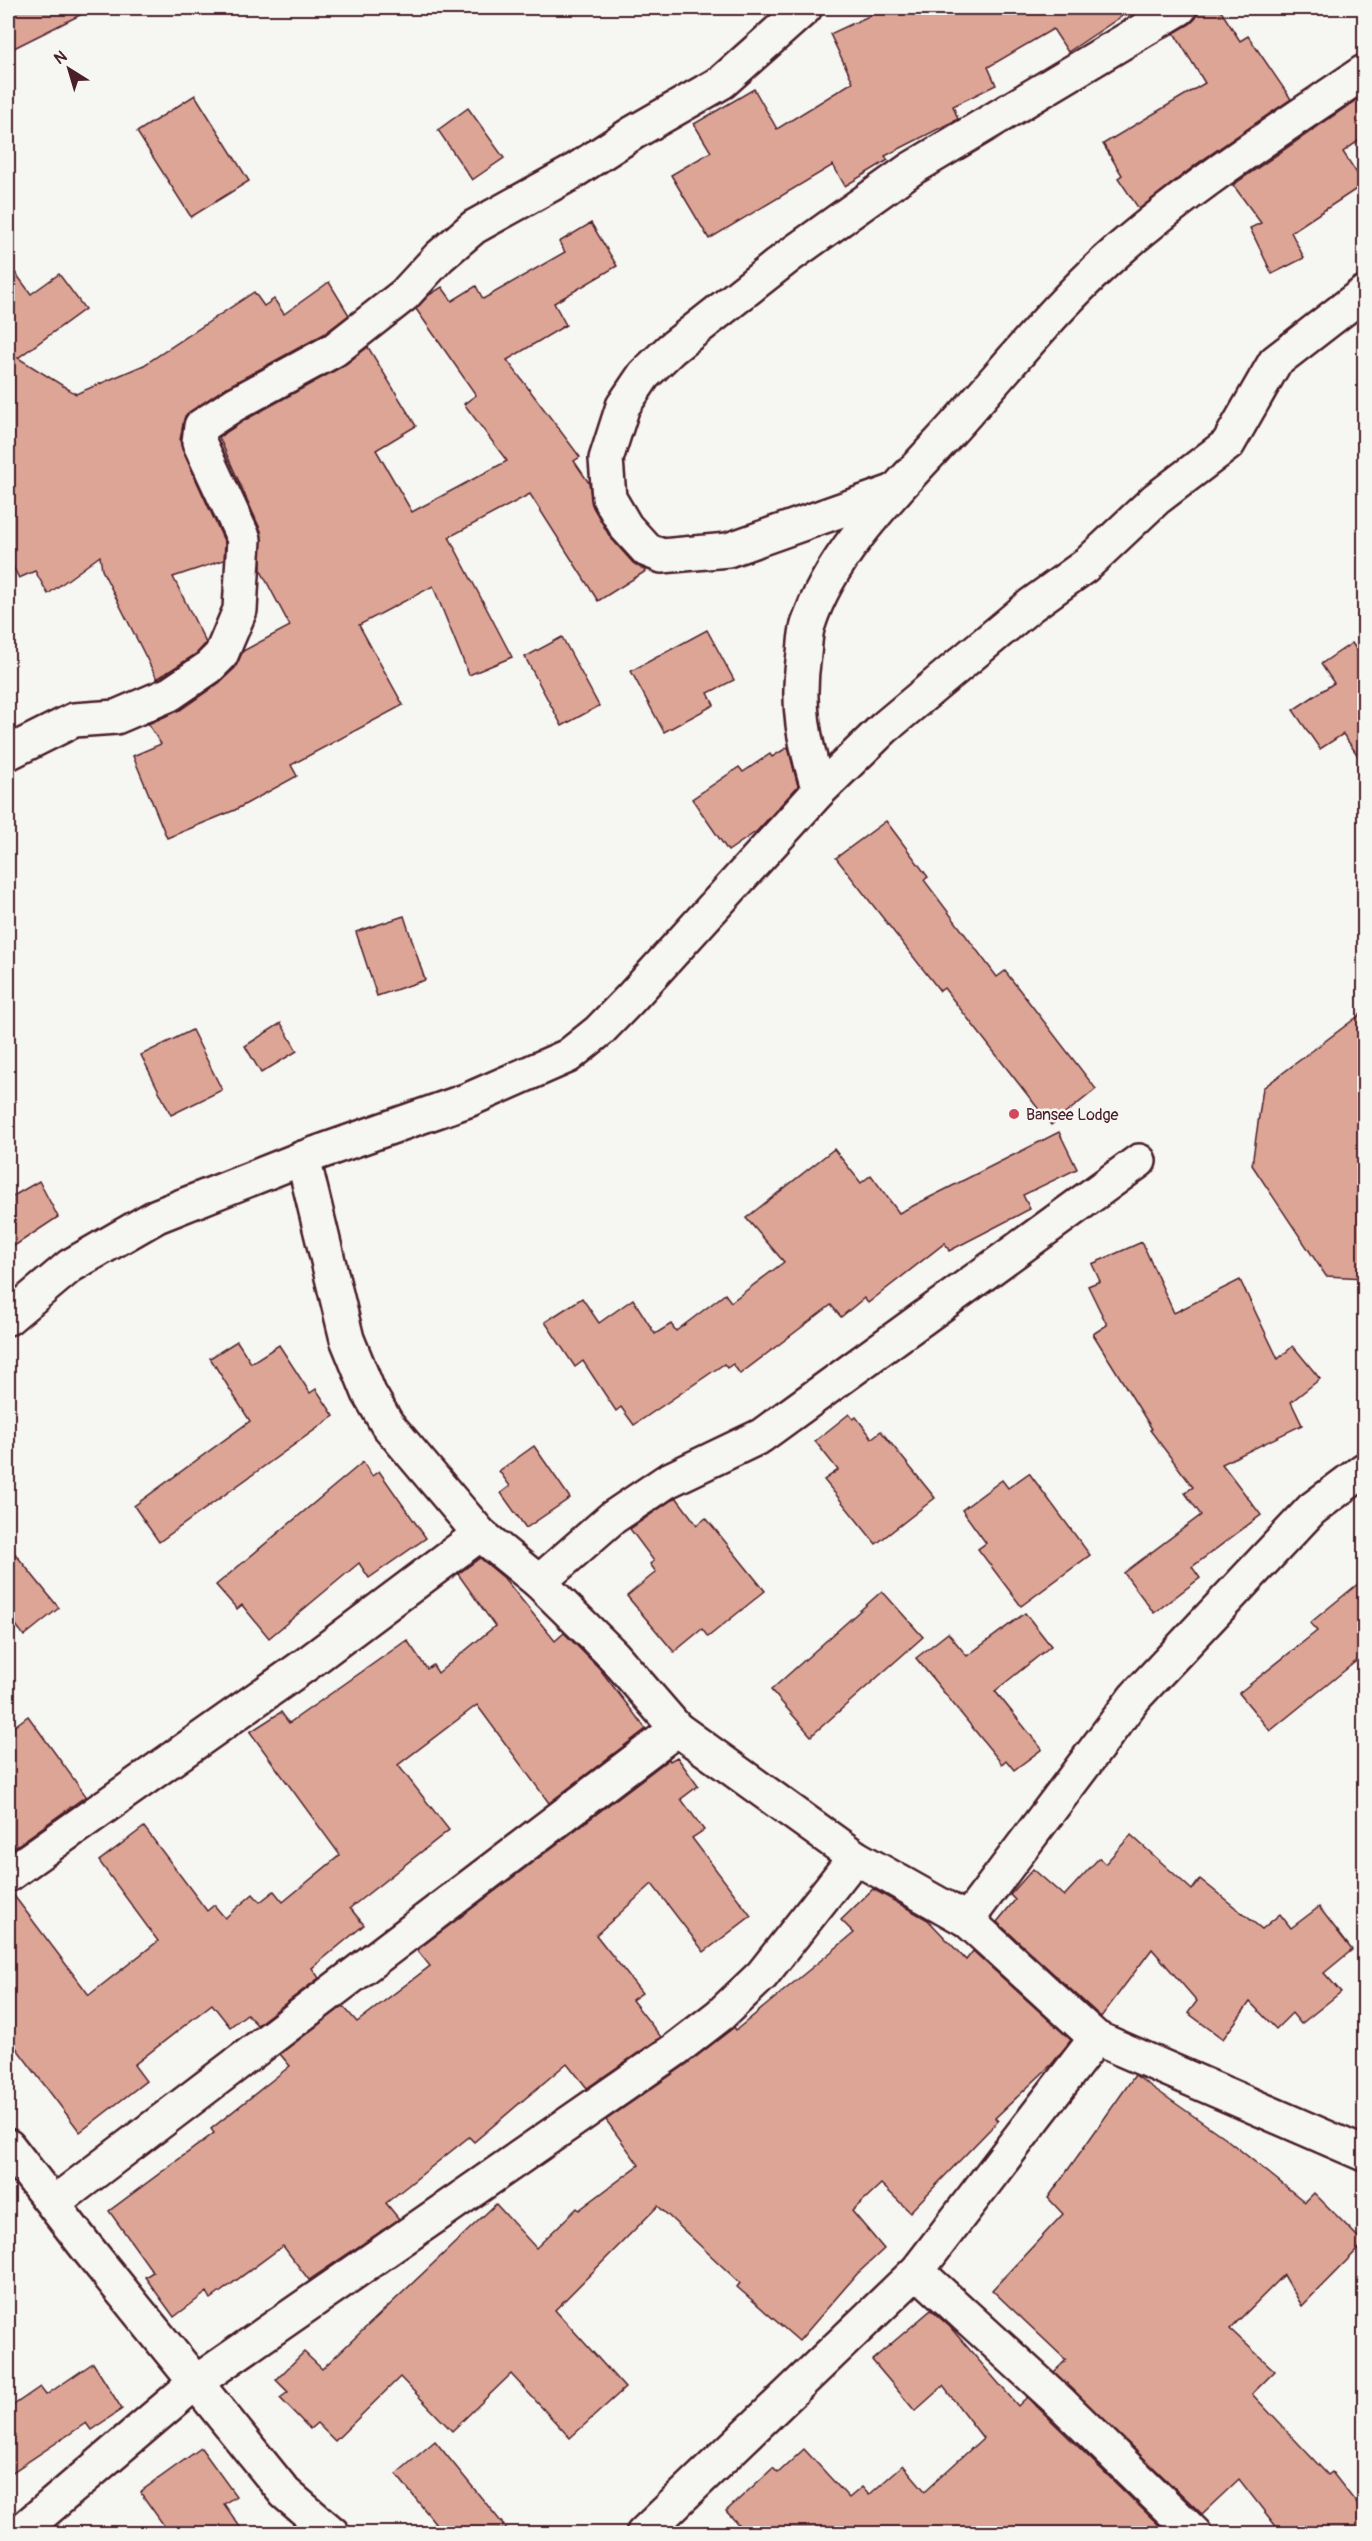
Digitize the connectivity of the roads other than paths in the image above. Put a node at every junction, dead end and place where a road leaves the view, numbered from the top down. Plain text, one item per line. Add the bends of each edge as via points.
1 (805, 8) edge
2 (1180, 8) edge
3 (1365, 72) edge
4 (1365, 293) edge
5 (895, 491) junction
6 (8, 753) edge
7 (819, 791) junction
8 (303, 1158) junction
9 (1138, 1161) dead end
10 (8, 1318) edge
11 (1365, 1470) edge
12 (480, 1534) junction
13 (540, 1582) junction
14 (677, 1729) junction
15 (855, 1857) junction
16 (8, 1875) edge
17 (967, 1920) junction
18 (1096, 2038) junction
19 (8, 2146) edge
20 (1365, 2154) edge
21 (54, 2203) junction
22 (917, 2271) junction
23 (196, 2382) junction
24 (18, 2534) edge
25 (333, 2534) edge
26 (643, 2534) edge
27 (1195, 2534) edge

1 - 6 street via 722,82 474,227 404,295 334,350 201,426 199,442 244,539 240,610 221,655 170,694 116,717 74,720
2 - 5 street via 910,170 789,256 670,349 644,375 623,406 606,459 609,498 626,527 647,550 662,556 728,550
3 - 5 street via 1163,213 1120,249 1032,336
4 - 7 street via 1275,362 1228,444 1156,499 1085,566 1031,605 884,728
5 - 7 street via 830,577 808,626 799,704
7 - 8 street via 630,999 568,1056 468,1100
8 - 10 street via 157,1216 70,1266
8 - 12 street via 347,1339 369,1393 387,1424
9 - 13 street via 760,1436 667,1480 612,1518
11 - 17 street via 1312,1509 1135,1697
12 - 13 street
12 - 16 street via 309,1663
13 - 14 street via 613,1655
14 - 15 street
14 - 21 street
15 - 17 street
15 - 23 street via 762,1975 720,2015
17 - 18 street
18 - 20 street
18 - 22 street
19 - 21 street
21 - 23 street
22 - 26 street
22 - 27 street via 1061,2403
23 - 24 street
23 - 25 street via 285,2493

